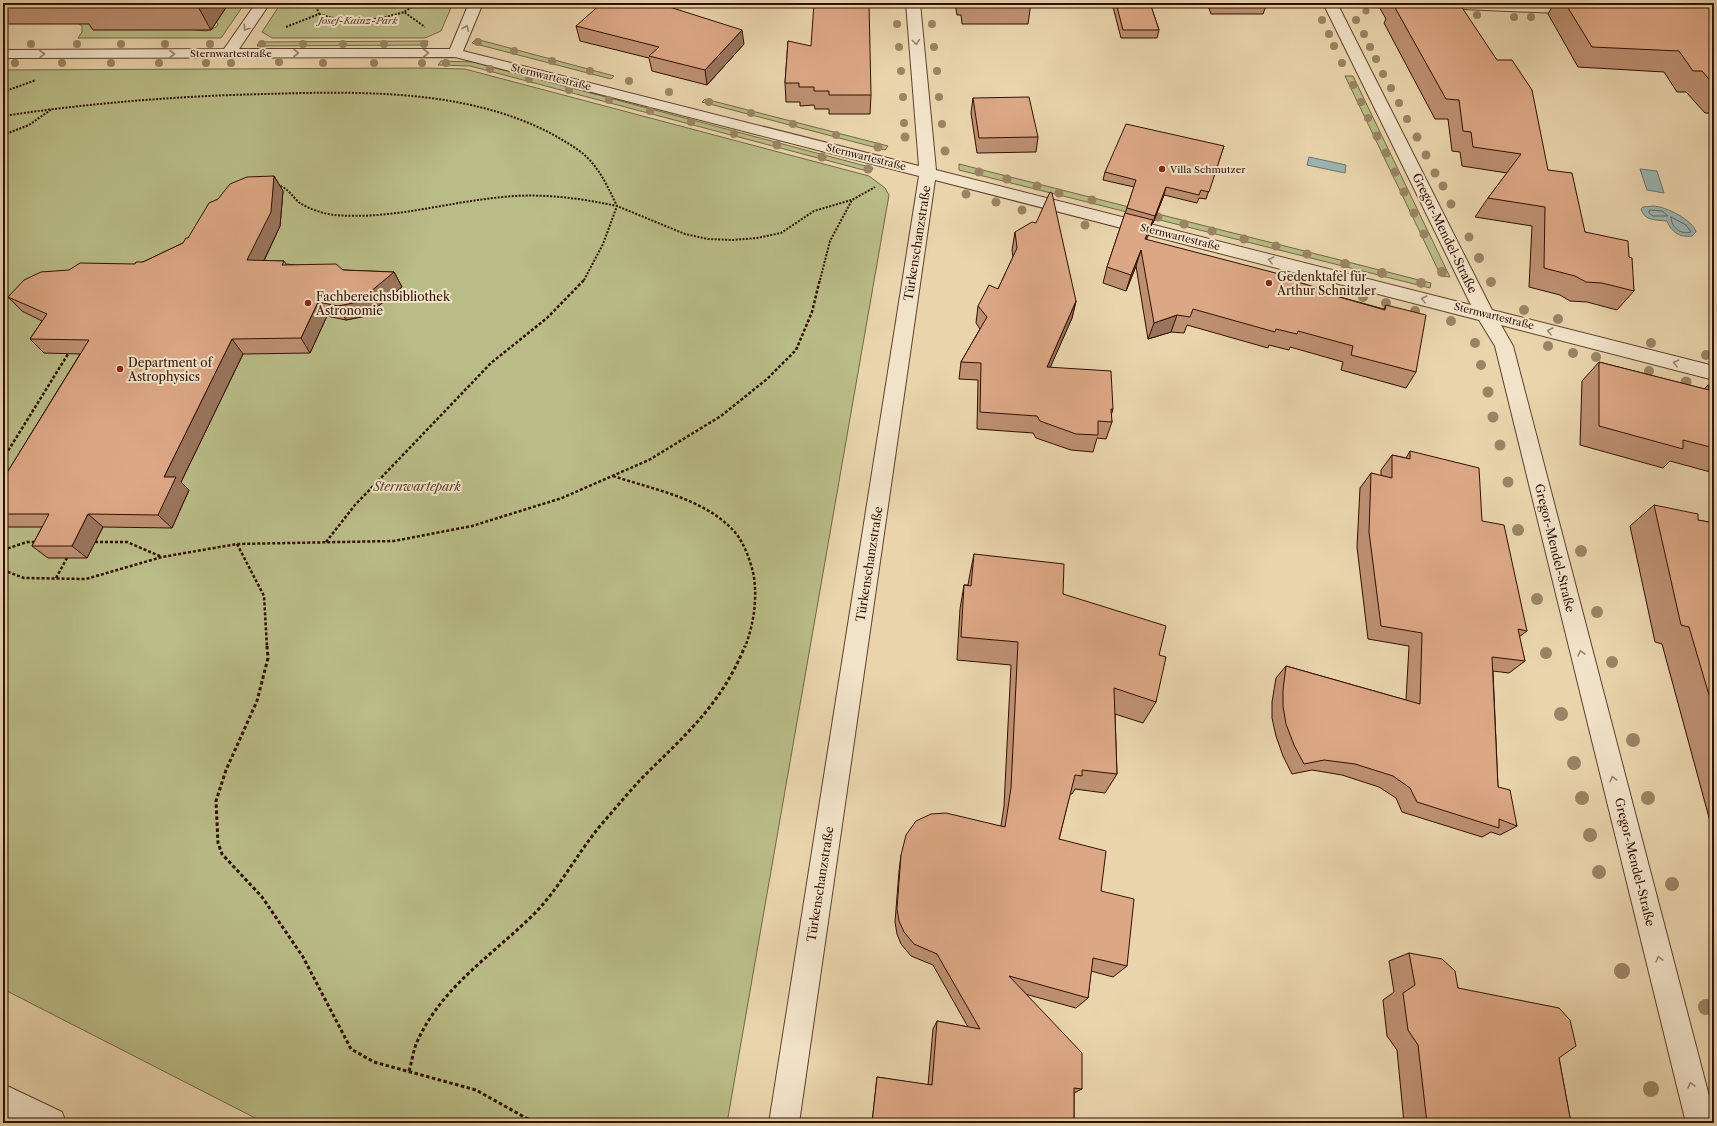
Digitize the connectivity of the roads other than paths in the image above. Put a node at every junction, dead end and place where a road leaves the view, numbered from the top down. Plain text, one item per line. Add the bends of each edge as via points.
1 (263, 3) edge
2 (476, 3) edge
3 (913, 3) edge
4 (1330, 3) edge
5 (1418, 3) edge
6 (1597, 11) edge
7 (229, 53) junction
8 (455, 53) junction
9 (3, 54) edge
10 (928, 173) junction
11 (1485, 314) junction
12 (1714, 373) edge
13 (3, 1099) edge
14 (51, 1123) edge
15 (784, 1123) edge
16 (1701, 1123) edge

1 -> 7 street
8 -> 2 street
3 -> 10 street, Türkenschanzstraße
4 - 11 street, Gregor-Mendel-Straße
5 - 6 street
7 -> 8 street, Sternwartestraße
9 -> 7 street, Sternwartestraße
8 - 10 street, Sternwartestraße
11 -> 10 street, Sternwartestraße
10 - 15 street, Türkenschanzstraße
12 -> 11 street, Sternwartestraße
16 -> 11 street, Gregor-Mendel-Straße via 1504,346
13 - 14 street

